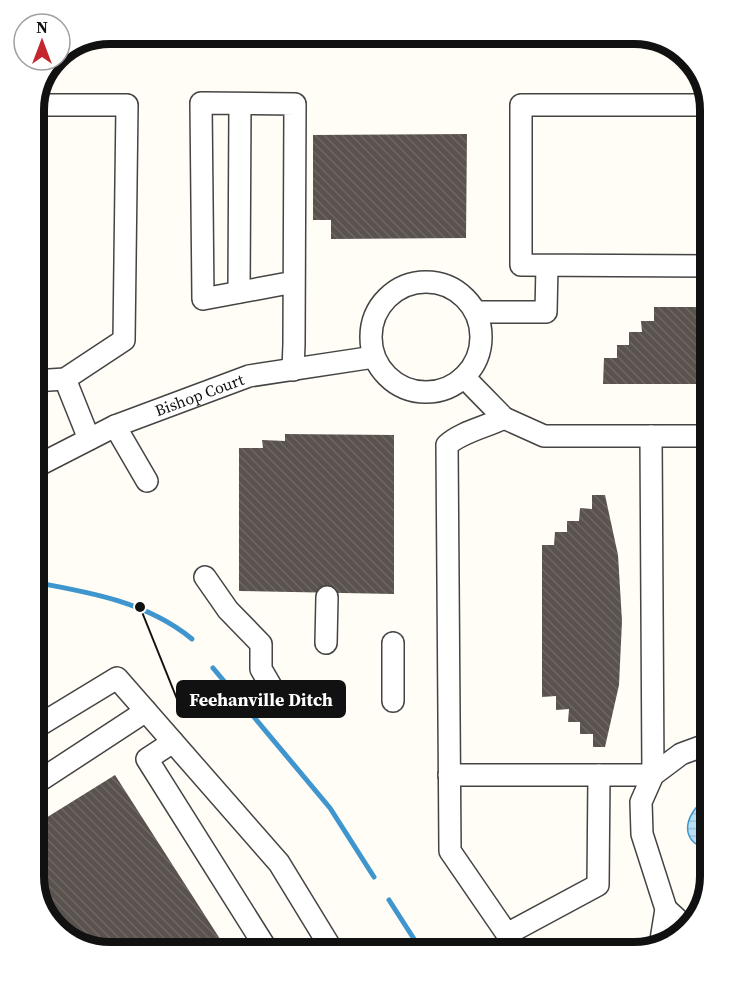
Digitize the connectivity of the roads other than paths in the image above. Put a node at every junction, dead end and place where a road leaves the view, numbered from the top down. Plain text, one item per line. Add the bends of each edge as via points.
1 (240, 104) junction
2 (44, 105) edge
3 (700, 105) edge
4 (547, 266) junction
5 (700, 266) edge
6 (294, 282) junction
7 (239, 292) junction
8 (476, 312) junction
9 (374, 357) junction
10 (294, 370) junction
11 (464, 377) junction
12 (65, 379) junction
13 (44, 380) edge
14 (504, 418) junction
15 (115, 426) junction
16 (651, 436) junction
17 (700, 436) edge
18 (89, 439) junction
19 (44, 462) edge
20 (147, 481) dead end
21 (205, 578) dead end
22 (327, 597) dead end
23 (326, 643) dead end
24 (393, 643) dead end
25 (287, 700) dead end
26 (393, 701) dead end
27 (146, 711) junction
28 (44, 722) edge
29 (173, 742) junction
30 (700, 747) edge
31 (449, 775) junction
32 (599, 775) junction
33 (653, 775) junction
34 (44, 778) edge
35 (666, 909) junction
36 (681, 923) edge
37 (661, 937) edge
38 (262, 942) edge
39 (327, 942) edge

1 - 6 street via 295,104
1 - 7 street
1 - 7 street via 201,103 203,299
2 - 12 street via 127,105 124,340
3 - 4 street via 522,105 521,265
4 - 5 street
4 - 8 street via 546,312
6 - 7 street
6 - 10 street
8 - 9 street via 449,286 430,281 411,283 393,291 380,305 372,322 370,341
8 - 11 street via 481,329 480,347
9 - 10 street, Bishop Court
9 - 11 street via 396,384 413,391 431,392
10 - 15 street, Bishop Court via 249,376
11 - 14 street
12 - 13 street
12 - 18 street
14 - 16 street via 544,436
14 - 31 street via 457,436 447,445
15 - 18 street, Bishop Court
15 - 20 street
16 - 17 street
16 - 33 street
18 - 19 street, Bishop Court
21 - 25 street via 228,610 261,644 261,669 279,700
22 - 23 street
24 - 26 street
27 - 28 street via 117,678
27 - 29 street
27 - 34 street
29 - 38 street via 147,759
29 - 39 street via 279,863
30 - 33 street via 681,754
31 - 32 street
31 - 32 street via 450,851 507,933 598,885
32 - 33 street
33 - 35 street via 641,802 642,834
35 - 36 street
35 - 37 street

